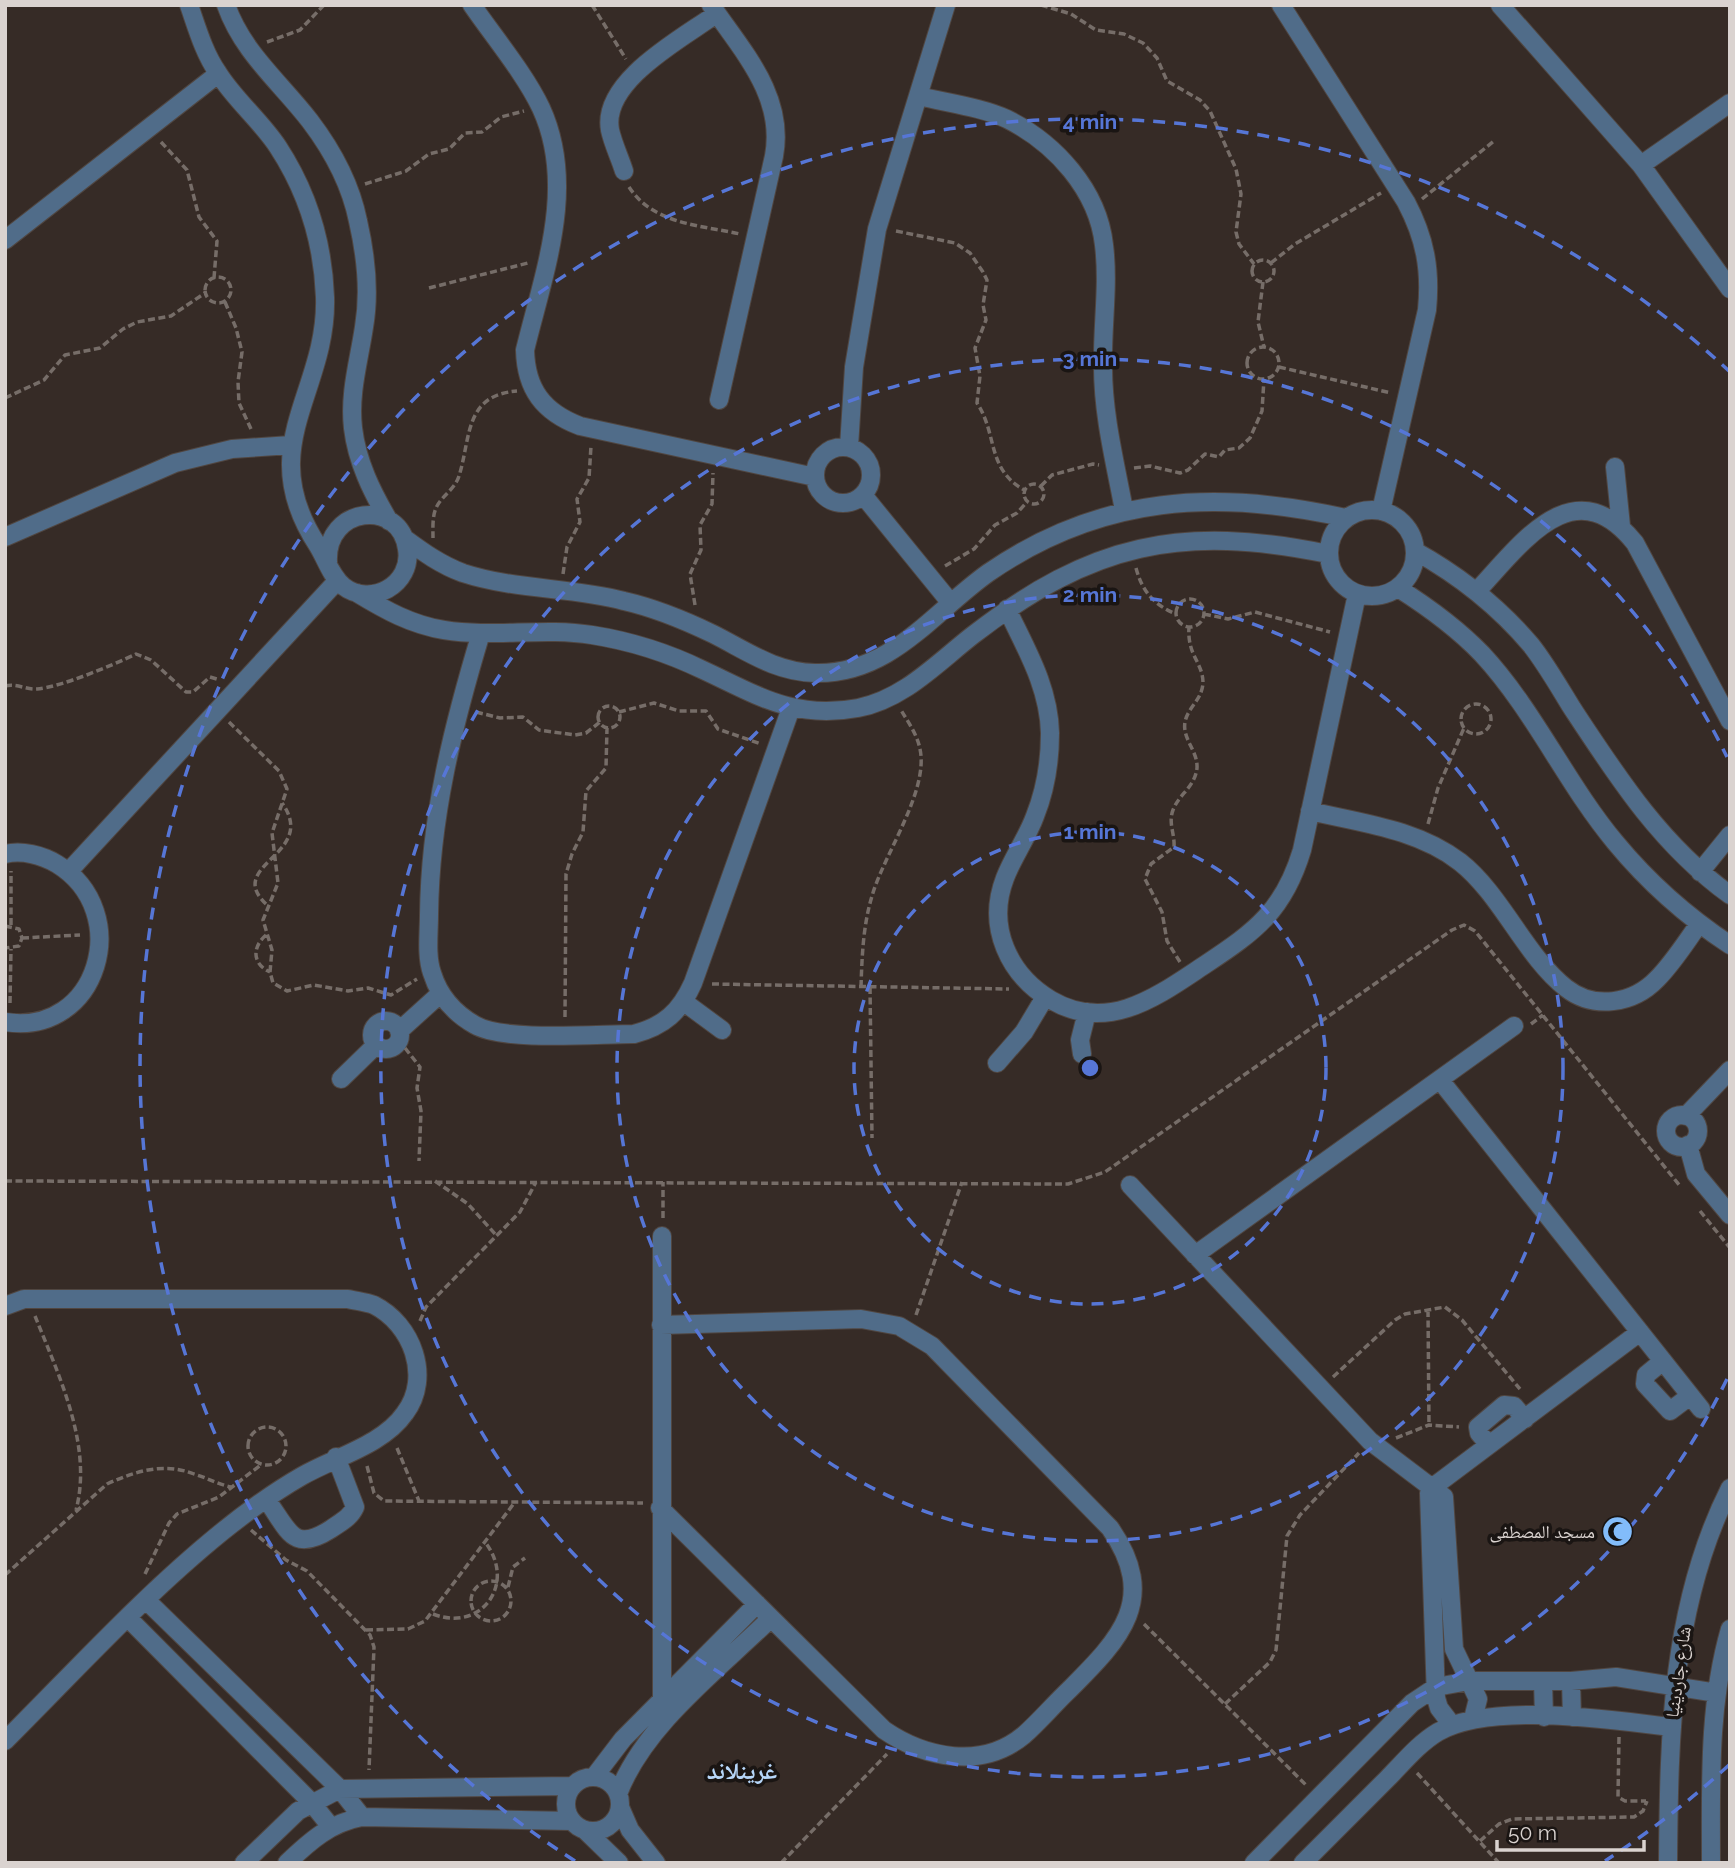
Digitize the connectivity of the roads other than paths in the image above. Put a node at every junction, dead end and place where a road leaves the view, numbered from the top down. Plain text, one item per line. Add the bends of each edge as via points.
1 (189, 5) edge
2 (226, 5) edge
3 (472, 5) edge
4 (946, 5) edge
5 (1281, 5) edge
6 (1500, 5) edge
7 (713, 9) edge
8 (218, 74) junction
9 (919, 96) junction
10 (1730, 103) edge
11 (1642, 165) junction
12 (624, 171) road end
13 (5, 240) edge
14 (1730, 289) edge
15 (719, 400) dead end
16 (291, 445) junction
17 (849, 447) junction
18 (1615, 467) dead end
19 (815, 477) junction
20 (863, 495) junction
21 (1124, 510) junction
22 (1381, 511) junction
23 (1346, 518) junction
24 (389, 521) junction
25 (1621, 526) junction
26 (5, 537) edge
27 (404, 538) junction
28 (1415, 551) junction
29 (1328, 554) junction
30 (328, 562) junction
31 (337, 581) junction
32 (1398, 589) junction
33 (1477, 591) junction
34 (357, 593) junction
35 (1357, 594) junction
36 (950, 602) junction
37 (1007, 609) junction
38 (481, 633) junction
39 (791, 708) junction
40 (1730, 721) edge
41 (1310, 811) junction
42 (1730, 835) edge
43 (8, 853) edge
44 (69, 871) junction
45 (1700, 872) junction
46 (1730, 895) edge
47 (1699, 924) junction
48 (1730, 945) edge
49 (1038, 993) junction
50 (440, 994) junction
51 (684, 1002) junction
52 (1087, 1012) junction
53 (7, 1022) edge
54 (1514, 1026) dead end
55 (722, 1030) dead end
56 (399, 1037) junction
57 (376, 1045) junction
58 (1082, 1054) dead end
59 (997, 1063) dead end
60 (1730, 1070) edge
61 (341, 1079) dead end
62 (1440, 1080) junction
63 (1686, 1116) junction
64 (1688, 1146) junction
65 (1130, 1185) dead end
66 (1730, 1215) edge
67 (662, 1236) road end
68 (1195, 1255) junction
69 (5, 1306) edge
70 (661, 1325) junction
71 (1640, 1332) junction
72 (1663, 1361) junction
73 (1531, 1414) junction
74 (1489, 1445) junction
75 (337, 1457) junction
76 (1433, 1487) junction
77 (1730, 1488) edge
78 (266, 1499) junction
79 (660, 1506) junction
80 (144, 1592) junction
81 (757, 1604) junction
82 (128, 1618) junction
83 (771, 1618) junction
84 (1730, 1629) edge
85 (1469, 1681) junction
86 (1543, 1681) junction
87 (1572, 1681) junction
88 (1674, 1684) junction
89 (1436, 1687) junction
90 (1717, 1693) junction
91 (662, 1698) junction
92 (1544, 1717) junction
93 (1572, 1717) junction
94 (1473, 1719) junction
95 (1452, 1725) junction
96 (1670, 1727) junction
97 (5, 1741) edge
98 (594, 1777) junction
99 (573, 1786) junction
100 (340, 1789) junction
101 (619, 1801) junction
102 (311, 1802) junction
103 (362, 1817) junction
104 (579, 1826) junction
105 (331, 1827) junction
106 (244, 1863) edge
107 (287, 1863) edge
108 (619, 1863) edge
109 (656, 1863) edge
110 (1254, 1863) edge
111 (1303, 1863) edge
112 (1668, 1863) edge
113 (1711, 1863) edge

1 - 8 street
2 - 24 street via 252,55 309,120 346,183 365,253 367,289 352,394 353,428 359,461
3 - 19 street via 540,107 551,135 558,184 555,224 525,350 532,390 560,419
4 - 9 street
5 - 22 street via 1406,202 1427,253 1427,310
6 - 11 street
7 - 12 street via 621,88 609,128
7 - 15 street via 760,78 774,108 777,140
8 - 13 street
8 - 16 street via 276,145 296,178 313,217 323,258 326,300 321,342
9 - 17 street via 877,229 854,367
9 - 21 street via 1005,118 1041,139 1070,167 1092,202 1104,242 1107,283 1105,414
10 - 11 street
11 - 14 street
16 - 26 street via 213,453 175,463
16 - 30 street via 291,477 298,507
17 - 19 street via 821,457
17 - 20 street via 859,451 870,467 872,478
18 - 25 street
19 - 20 street via 822,493 837,502
20 - 36 street
21 - 23 street via 1235,500
21 - 36 street via 1032,547
22 - 23 street
22 - 28 street via 1409,529
23 - 29 street via 1333,534
24 - 27 street
24 - 30 street via 367,514 345,521 331,539
25 - 33 street via 1602,514 1580,510 1558,514 1539,526
25 - 40 street via 1635,543
27 - 34 street via 407,560 398,581 380,593
27 - 36 street via 461,572 646,606 694,625 749,656 814,674 876,662 903,646
28 - 32 street via 1411,572
28 - 33 street
29 - 35 street via 1337,579
29 - 37 street via 1230,540 1132,549 1078,569
30 - 31 street
31 - 34 street
31 - 44 street
32 - 35 street via 1378,596
32 - 47 street via 1429,608 1482,654 1613,840
33 - 45 street via 1533,648 1646,817
34 - 38 street via 414,622
35 - 41 street
37 - 39 street via 892,697 859,708
37 - 49 street via 1046,692 1050,734 1046,775 1035,815 1004,879 999,909 1001,939 1012,967
38 - 39 street via 554,631 631,643 668,655 764,701
38 - 50 street via 458,709 433,840 430,971
39 - 51 street
41 - 47 street via 1424,840 1443,850 1477,877 1566,988 1584,998 1604,1002 1642,992 1658,979
41 - 52 street via 1294,876 1266,920 1145,1004 1116,1012
42 - 45 street
43 - 44 street via 51,860
44 - 53 street via 86,889 97,911 101,934 93,974 68,1006 30,1022
45 - 46 street
47 - 48 street
49 - 52 street
49 - 59 street via 1024,1032
50 - 51 street via 456,1013 478,1027 502,1033 634,1034 671,1018
50 - 56 street
51 - 55 street
52 - 58 street via 1080,1033
54 - 62 street
56 - 57 street via 388,1049
56 - 57 street via 390,1022 377,1025 373,1032
57 - 61 street
60 - 63 street
62 - 68 street
62 - 71 street
63 - 64 street via 1698,1130
63 - 64 street via 1672,1119 1666,1132 1673,1144
64 - 66 street via 1696,1174
65 - 68 street
67 - 70 street
68 - 76 street via 1376,1446
69 - 75 street via 24,1300 348,1299 373,1305 394,1319 410,1339 417,1363 416,1388 393,1439
70 - 79 street
70 - 83 street via 861,1319 899,1326 932,1346 1111,1528 1131,1567 1130,1611 1110,1649 1022,1736 977,1755 952,1757 904,1744 884,1730
71 - 72 street
71 - 73 street
72 - 72 street via 1696,1402 1670,1411 1645,1384 1646,1375
73 - 74 street
73 - 74 street via 1508,1403 1478,1430
74 - 76 street
75 - 78 street
75 - 78 street via 355,1507 347,1519 314,1540 293,1536
76 - 85 street via 1446,1504 1454,1649
76 - 89 street via 1427,1500
77 - 88 street, شارع جاردينيا via 1689,1604
78 - 80 street
79 - 81 street
79 - 91 street
80 - 82 street
80 - 100 street
81 - 83 street
81 - 91 street
82 - 97 street
82 - 102 street
83 - 101 street via 650,1736 631,1763
84 - 90 street
85 - 86 street
85 - 89 street
85 - 94 street via 1478,1699
86 - 87 street
86 - 92 street
87 - 88 street via 1616,1677
87 - 93 street
88 - 90 street
88 - 96 street, شارع جاردينيا
89 - 95 street via 1439,1708
89 - 110 street via 1412,1703
90 - 113 street via 1711,1758
91 - 98 street
92 - 93 street
92 - 94 street
93 - 96 street
94 - 95 street
95 - 111 street via 1423,1742
96 - 112 street, شارع جاردينيا
98 - 99 street
98 - 101 street via 609,1782
99 - 100 street
99 - 104 street via 566,1807
100 - 102 street
100 - 103 street
101 - 104 street via 612,1824 605,1829
101 - 109 street via 630,1830
102 - 105 street
102 - 106 street
103 - 104 street
103 - 105 street
104 - 108 street
105 - 107 street

